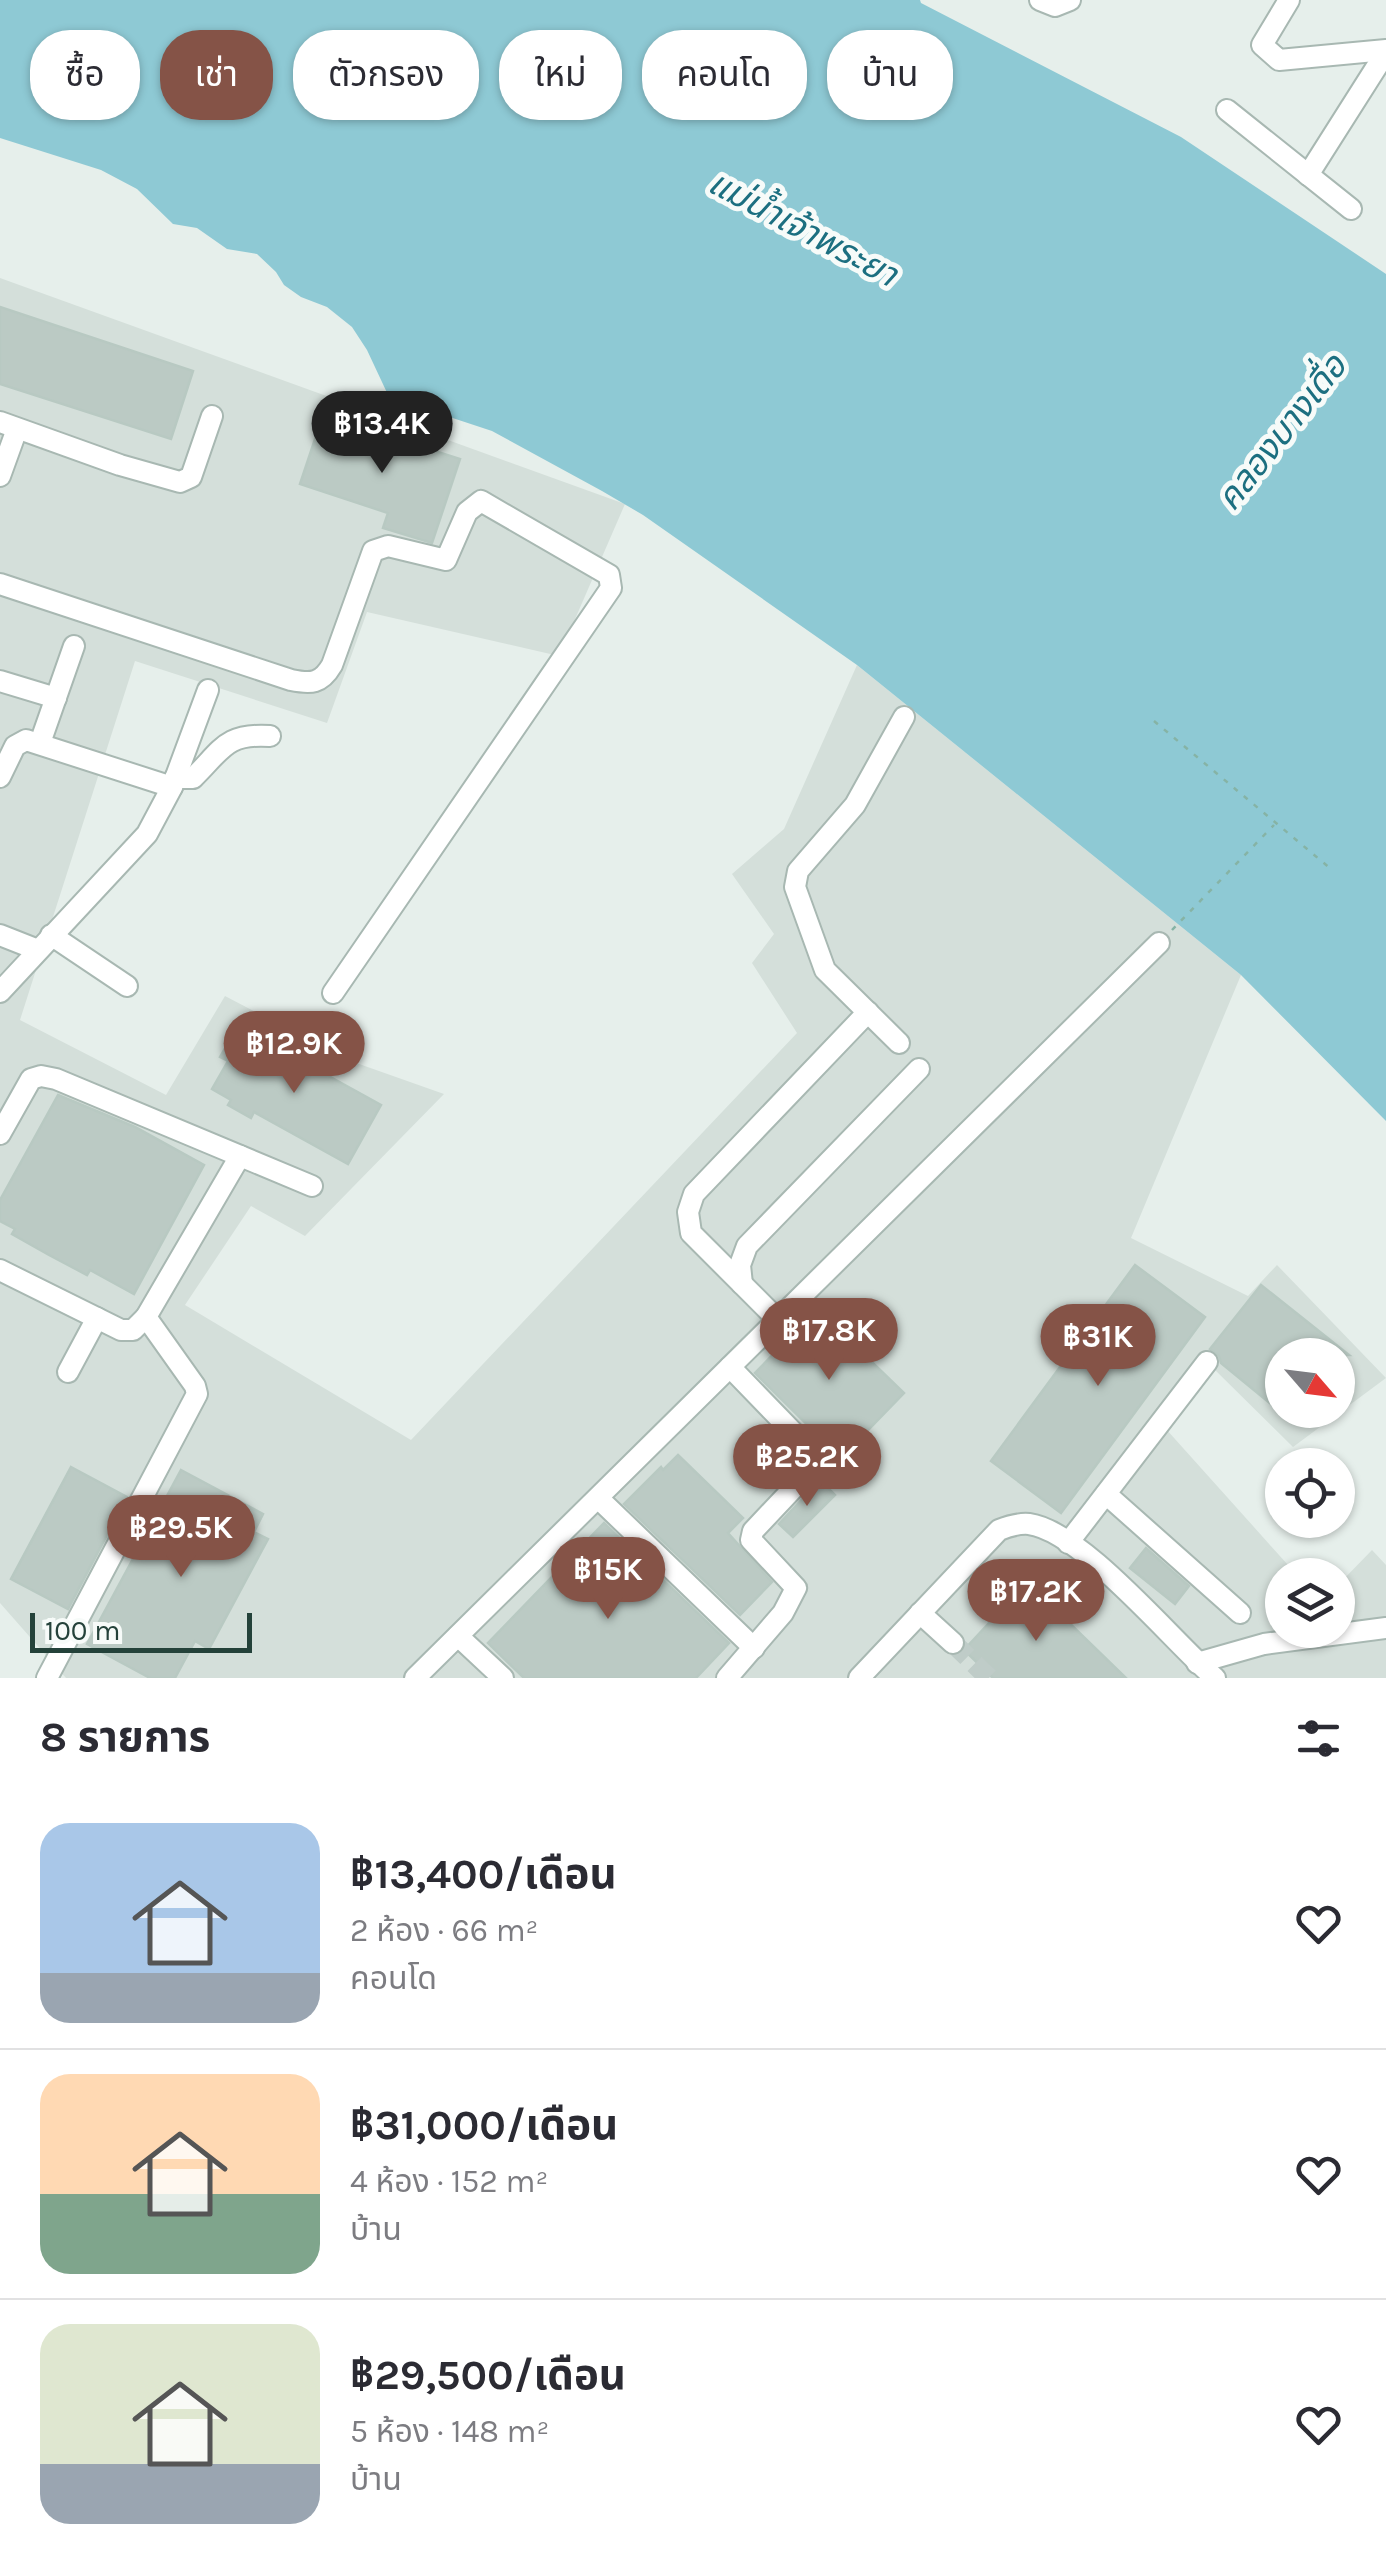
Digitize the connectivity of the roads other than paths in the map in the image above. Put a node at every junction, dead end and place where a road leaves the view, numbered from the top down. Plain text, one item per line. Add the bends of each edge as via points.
1 (1040, 0) edge
2 (1070, 0) edge
3 (1290, 0) edge
4 (1386, 51) edge
5 (1226, 110) dead end
6 (1308, 175) junction
7 (1350, 209) dead end
8 (212, 416) dead end
9 (8, 426) edge
10 (0, 476) edge
11 (0, 584) edge
12 (74, 646) dead end
13 (0, 681) edge
14 (208, 690) dead end
15 (56, 698) junction
16 (904, 717) dead end
17 (270, 736) dead end
18 (40, 743) junction
19 (2, 763) edge
20 (173, 783) junction
21 (0, 934) edge
22 (44, 942) junction
23 (1159, 943) road end
24 (127, 986) dead end
25 (0, 992) edge
26 (333, 993) dead end
27 (868, 1012) junction
28 (899, 1043) dead end
29 (919, 1069) dead end
30 (0, 1134) edge
31 (240, 1156) junction
32 (312, 1186) dead end
33 (0, 1270) edge
34 (742, 1284) junction
35 (97, 1318) junction
36 (146, 1318) junction
37 (778, 1320) junction
38 (1207, 1362) dead end
39 (730, 1367) junction
40 (68, 1372) dead end
41 (1106, 1494) junction
42 (598, 1498) junction
43 (1068, 1544) junction
44 (920, 1613) junction
45 (1240, 1613) dead end
46 (1386, 1628) edge
47 (458, 1636) junction
48 (953, 1643) tunnel mouth
49 (754, 1648) junction
50 (1197, 1663) junction
51 (47, 1678) edge
52 (415, 1678) edge
53 (503, 1678) edge
54 (727, 1678) edge
55 (860, 1678) edge
56 (1215, 1678) edge

1 - 2 lane via 1055,6
3 - 4 lane via 1262,45 1279,60
4 - 6 lane
5 - 6 lane
6 - 7 lane
8 - 9 lane via 191,477 180,482
9 - 10 lane
11 - 26 lane via 310,684 332,666 373,550 388,546 446,560 467,512 481,502 609,574 610,588
12 - 15 lane
13 - 15 lane
14 - 20 lane
15 - 18 lane
16 - 27 lane via 855,806 798,871 794,887 825,970
17 - 20 lane via 229,740 192,778
18 - 19 lane via 26,740
18 - 20 lane
20 - 22 lane via 147,834
21 - 22 lane
22 - 24 lane
22 - 25 lane
23 - 37 lane
27 - 28 lane
27 - 34 lane via 694,1194 691,1233
29 - 34 lane via 747,1246
30 - 31 lane via 31,1079 41,1076
31 - 32 lane
31 - 36 lane
33 - 35 lane
34 - 37 lane
35 - 36 lane via 121,1330 133,1330
35 - 40 lane
36 - 51 lane via 197,1394
37 - 39 lane
38 - 41 lane
39 - 42 lane
39 - 49 lane via 820,1460 753,1531 751,1540 796,1588
41 - 43 lane
41 - 45 lane
42 - 47 lane
42 - 49 lane
43 - 44 lane via 1032,1524 999,1530
43 - 50 lane via 1156,1618
44 - 48 lane
44 - 55 lane
46 - 50 lane via 1264,1644
47 - 52 lane
47 - 53 lane
49 - 54 lane
50 - 56 lane

